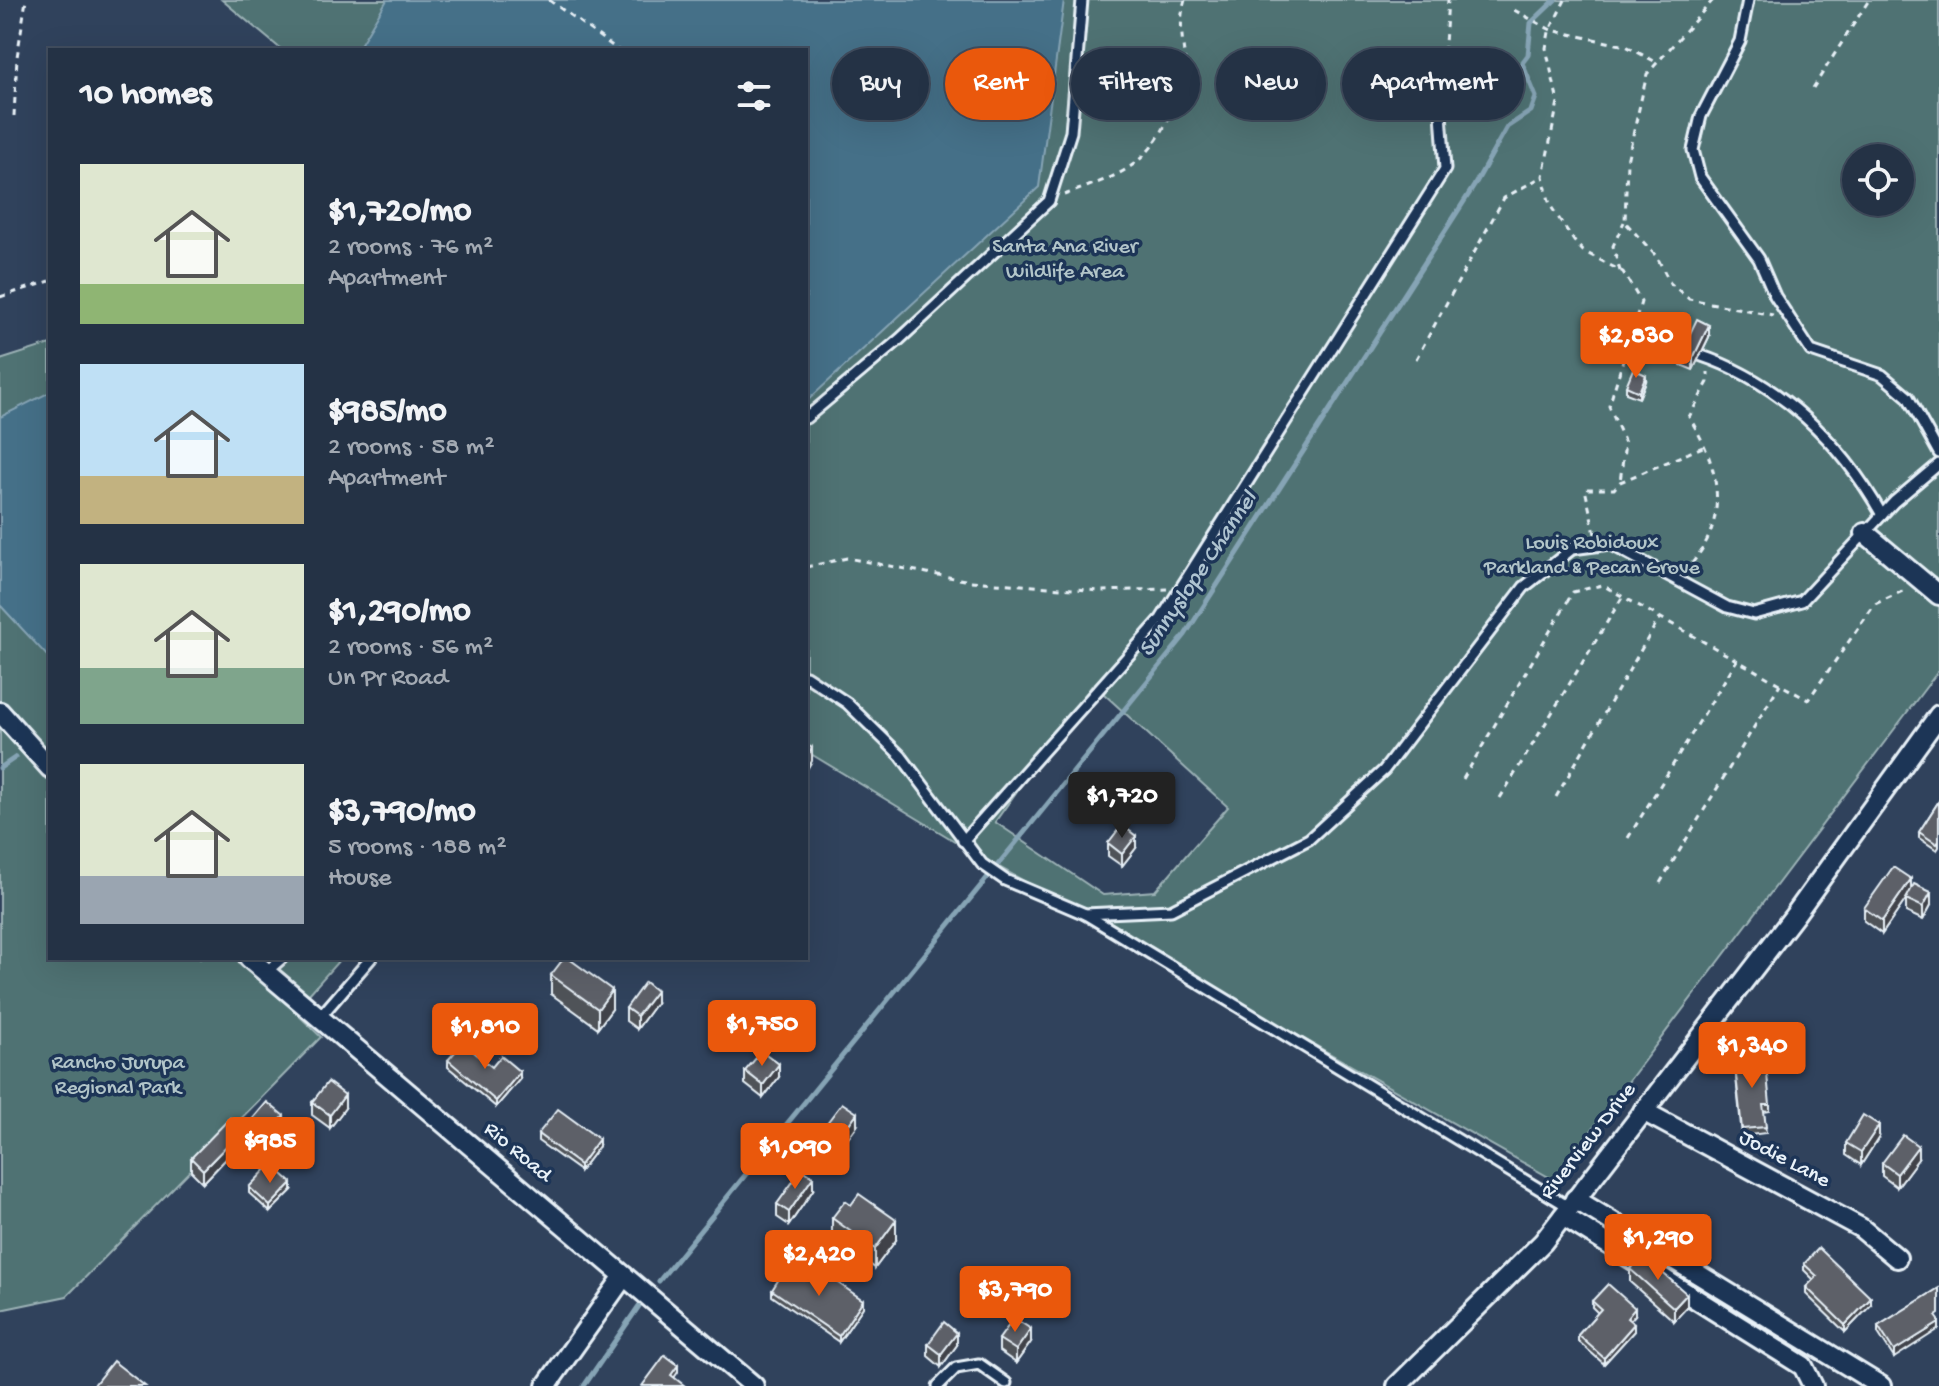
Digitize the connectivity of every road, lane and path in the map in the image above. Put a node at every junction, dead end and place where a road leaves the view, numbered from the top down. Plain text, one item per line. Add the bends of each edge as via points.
1 (26, 0) edge
2 (549, 0) edge
3 (1082, 0) edge
4 (1185, 0) edge
5 (1448, 0) edge
6 (1565, 0) edge
7 (1713, 0) edge
8 (1748, 0) edge
9 (1869, 0) edge
10 (1514, 10) dead end
11 (1551, 30) junction
12 (615, 48) edge
13 (1444, 48) edge
14 (1657, 62) junction
15 (1813, 88) dead end
16 (14, 116) dead end
17 (1441, 120) edge
18 (1543, 176) junction
19 (1049, 201) junction
20 (1626, 215) junction
21 (1620, 271) junction
22 (48, 282) edge
23 (0, 297) edge
24 (1787, 317) junction
25 (1699, 355) joint
26 (1416, 359) dead end
27 (808, 416) edge
28 (1706, 445) junction
29 (1939, 453) edge
30 (1939, 464) edge
31 (1620, 482) junction
32 (1882, 515) junction
33 (1865, 533) junction
34 (1598, 545) junction
35 (808, 567) edge
36 (1676, 580) junction
37 (1922, 581) junction
38 (1180, 589) junction
39 (1939, 595) edge
40 (1623, 596) junction
41 (1660, 617) junction
42 (1737, 660) junction
43 (808, 677) edge
44 (1780, 684) junction
45 (0, 712) edge
46 (1939, 715) edge
47 (48, 766) edge
48 (1463, 779) dead end
49 (1556, 797) dead end
50 (1500, 798) dead end
51 (1628, 838) dead end
52 (963, 841) junction
53 (1660, 883) dead end
54 (1085, 914) junction
55 (251, 960) edge
56 (280, 960) edge
57 (369, 960) edge
58 (266, 972) junction
59 (320, 1017) junction
60 (1643, 1111) junction
61 (1569, 1207) junction
62 (1897, 1258) dead end
63 (631, 1282) junction
64 (1821, 1351) junction
65 (1810, 1378) edge
66 (1006, 1383) dead end
67 (546, 1386) edge
68 (754, 1386) edge
69 (938, 1386) edge
70 (1397, 1386) edge
71 (1881, 1386) edge

1 - 16 path
2 - 12 path
3 - 19 lane via 1071,132
4 - 19 path via 1179,18 1185,81 1145,159
5 - 13 path
6 - 11 path
7 - 14 path
8 - 24 lane via 1740,41 1701,116 1693,150 1700,177 1759,259
9 - 15 path
10 - 11 path
11 - 14 path via 1626,46
11 - 18 path via 1547,65 1558,102
14 - 20 path via 1647,74 1627,161
17 - 38 lane via 1445,169
18 - 21 path via 1550,205 1574,241
18 - 26 path via 1504,198
19 - 27 lane
20 - 21 path via 1613,246
20 - 24 path via 1625,222 1657,257 1670,283 1689,299
21 - 31 path via 1641,302 1609,406 1625,443
22 - 23 path
24 - 29 lane via 1811,351 1882,375 1908,397
25 - 28 path via 1708,382 1689,417
25 - 32 lane via 1793,404 1858,472
28 - 31 path
28 - 36 path via 1715,476 1715,528
30 - 32 lane
31 - 34 path via 1614,489 1585,489
32 - 33 lane
33 - 36 lane via 1802,601 1754,614 1727,607
33 - 37 street
34 - 36 lane via 1610,544
34 - 54 lane via 1572,549 1524,587 1384,770 1309,839 1171,910
35 - 38 path via 847,558 970,581 1100,591
37 - 39 street
37 - 44 path via 1875,604 1808,700
38 - 52 lane via 1161,619
40 - 41 path
40 - 48 path via 1602,585 1573,592
40 - 50 path
41 - 42 path
41 - 49 path
42 - 44 path
42 - 51 path
43 - 52 lane via 847,703 901,756
44 - 53 path
45 - 47 street
46 - 60 street, Riverview Drive via 1794,916
52 - 54 lane via 1005,880
54 - 61 lane
55 - 58 street, Rio Road
56 - 58 lane
57 - 59 lane
58 - 59 street, Rio Road
59 - 63 street, Rio Road
60 - 61 street, Riverview Drive
60 - 62 street, Jodie Lane via 1861,1228
61 - 64 street
61 - 65 street
61 - 70 street, Riverview Drive via 1543,1242
63 - 67 street
63 - 68 street, Rio Road
64 - 65 street
64 - 71 street
66 - 69 lane via 979,1364 956,1368

